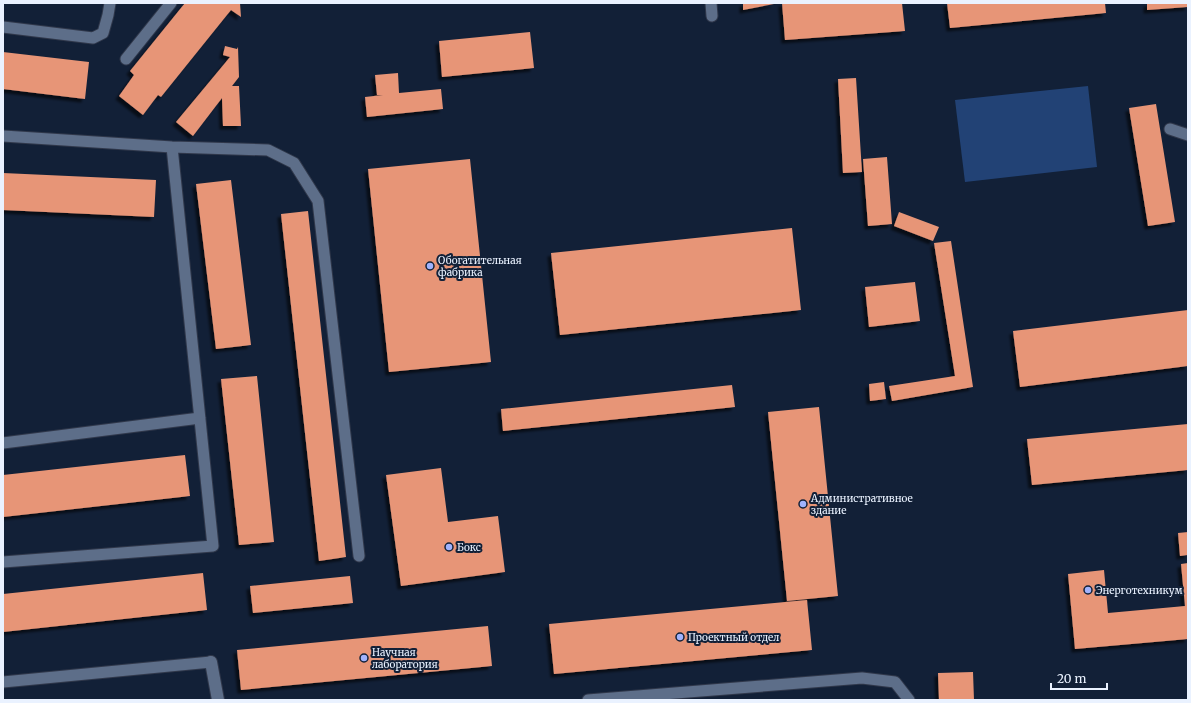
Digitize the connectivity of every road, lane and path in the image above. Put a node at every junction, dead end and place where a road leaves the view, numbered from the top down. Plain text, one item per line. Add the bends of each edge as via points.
1 (110, 3) edge
2 (171, 3) edge
3 (711, 3) edge
4 (712, 16) dead end
5 (3, 27) edge
6 (126, 59) dead end
7 (1170, 129) dead end
8 (3, 136) edge
9 (1188, 136) edge
10 (172, 147) junction
11 (200, 418) junction
12 (3, 443) edge
13 (359, 556) dead end
14 (3, 562) edge
15 (212, 662) joint
16 (3, 682) edge
17 (218, 700) edge
18 (588, 700) edge
19 (909, 700) edge

1 - 5 lane via 103,32 93,38
2 - 6 lane
3 - 4 lane
7 - 9 lane
8 - 10 lane
10 - 11 lane
10 - 13 lane via 268,150 294,163 318,200
11 - 12 lane
11 - 14 lane via 213,546
15 - 16 lane
15 - 17 street
18 - 19 lane via 862,678 895,682

